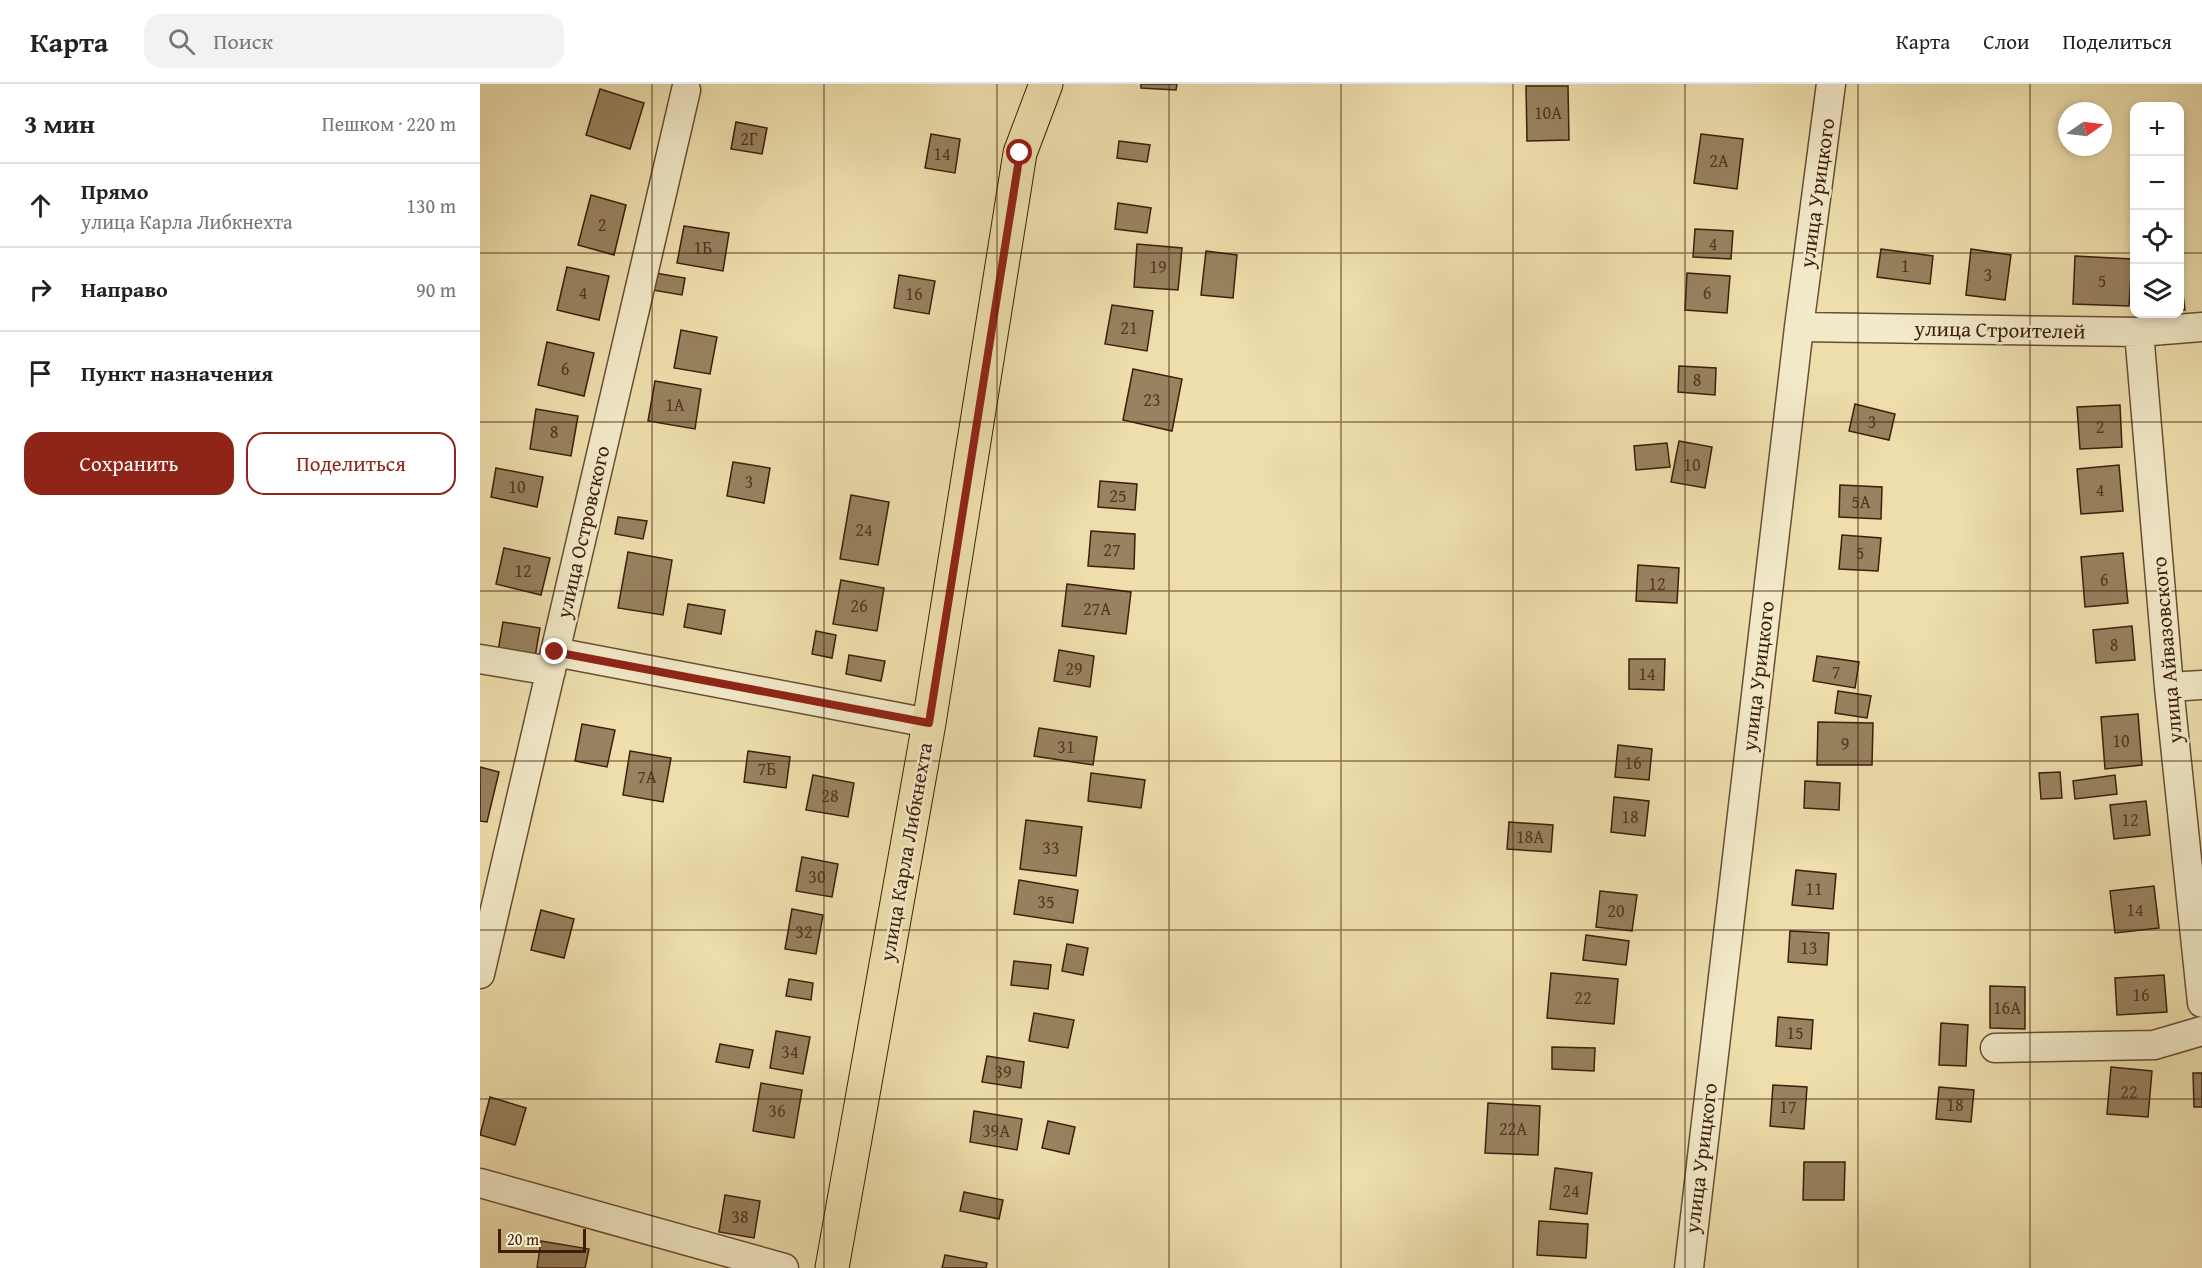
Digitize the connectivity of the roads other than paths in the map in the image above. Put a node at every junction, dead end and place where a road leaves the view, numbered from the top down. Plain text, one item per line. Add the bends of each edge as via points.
1 (1046, 84) edge
2 (1832, 84) edge
3 (686, 90) dead end
4 (1799, 327) junction
5 (2202, 327) edge
6 (2139, 332) junction
7 (480, 659) edge
8 (553, 661) junction
9 (2202, 685) edge
10 (2169, 687) junction
11 (929, 723) junction
12 (480, 974) edge
13 (2202, 1003) edge
14 (2202, 1031) edge
15 (1995, 1048) dead end
16 (480, 1183) edge
17 (784, 1268) edge
18 (831, 1268) edge
19 (1689, 1268) edge

1 - 11 main road, улица Карла Либкнехта via 1020,153
2 - 4 street, улица Урицкого
3 - 8 street, улица Островского
4 - 6 street, улица Строителей
4 - 19 street, улица Урицкого
5 - 6 street, улица Строителей
6 - 10 street, улица Айвазовского
7 - 8 street
8 - 11 street
8 - 12 street, улица Островского
9 - 10 street
10 - 13 street, улица Айвазовского
11 - 18 main road, улица Карла Либкнехта
14 - 15 street via 2154,1046
16 - 17 street

